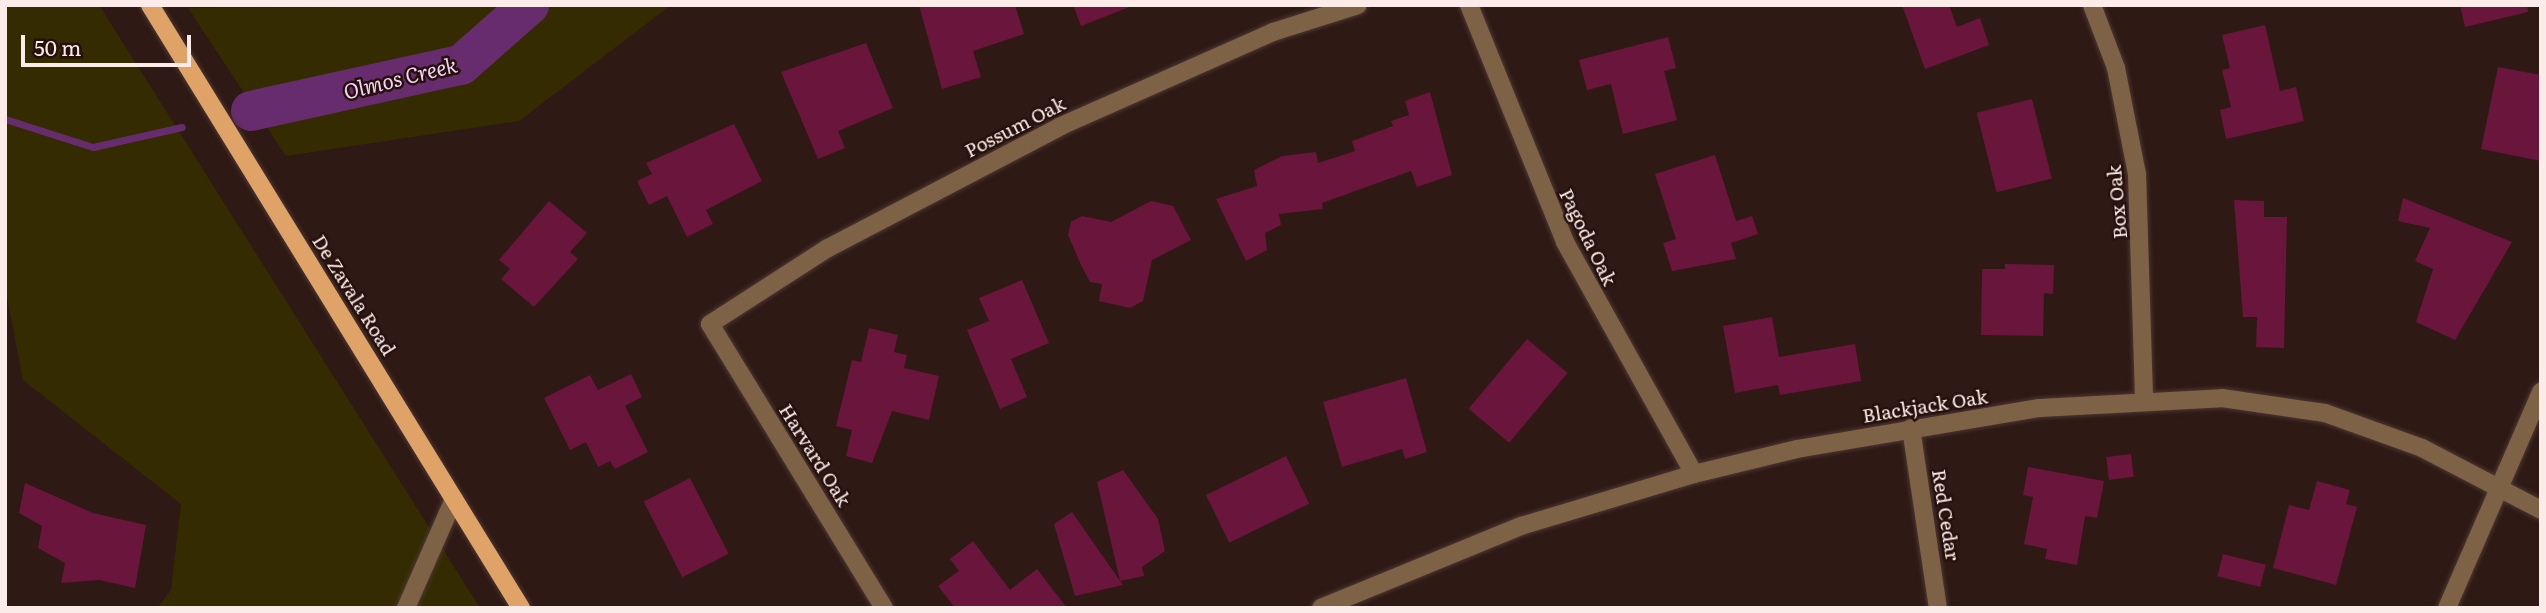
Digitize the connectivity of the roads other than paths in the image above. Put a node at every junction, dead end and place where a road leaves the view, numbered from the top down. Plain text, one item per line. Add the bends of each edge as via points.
1 (150, 5) edge
2 (1358, 5) edge
3 (1469, 5) edge
4 (2092, 5) edge
5 (710, 324) joint
6 (2541, 392) edge
7 (2144, 401) junction
8 (1911, 428) junction
9 (1694, 474) junction
10 (2497, 487) junction
11 (454, 499) junction
12 (2541, 510) edge
13 (406, 608) edge
14 (521, 608) edge
15 (884, 608) edge
16 (1321, 608) edge
17 (1938, 608) edge
18 (2447, 608) edge

1 - 11 main road, De Zavala Road
2 - 5 street, Possum Oak via 1273,33 1061,126 828,248
3 - 9 street, Pagoda Oak via 1565,242
4 - 7 street, Box Oak via 2116,68 2137,174
5 - 15 street, Harvard Oak
6 - 10 street
7 - 8 street, Blackjack Oak via 2040,408
7 - 10 street, Blackjack Oak via 2222,398 2325,413 2422,448
8 - 9 street, Blackjack Oak
8 - 17 street, Red Cedar
9 - 16 street, Blackjack Oak via 1521,526
10 - 12 street, Blackjack Oak
10 - 18 street
11 - 13 street
11 - 14 main road, De Zavala Road

